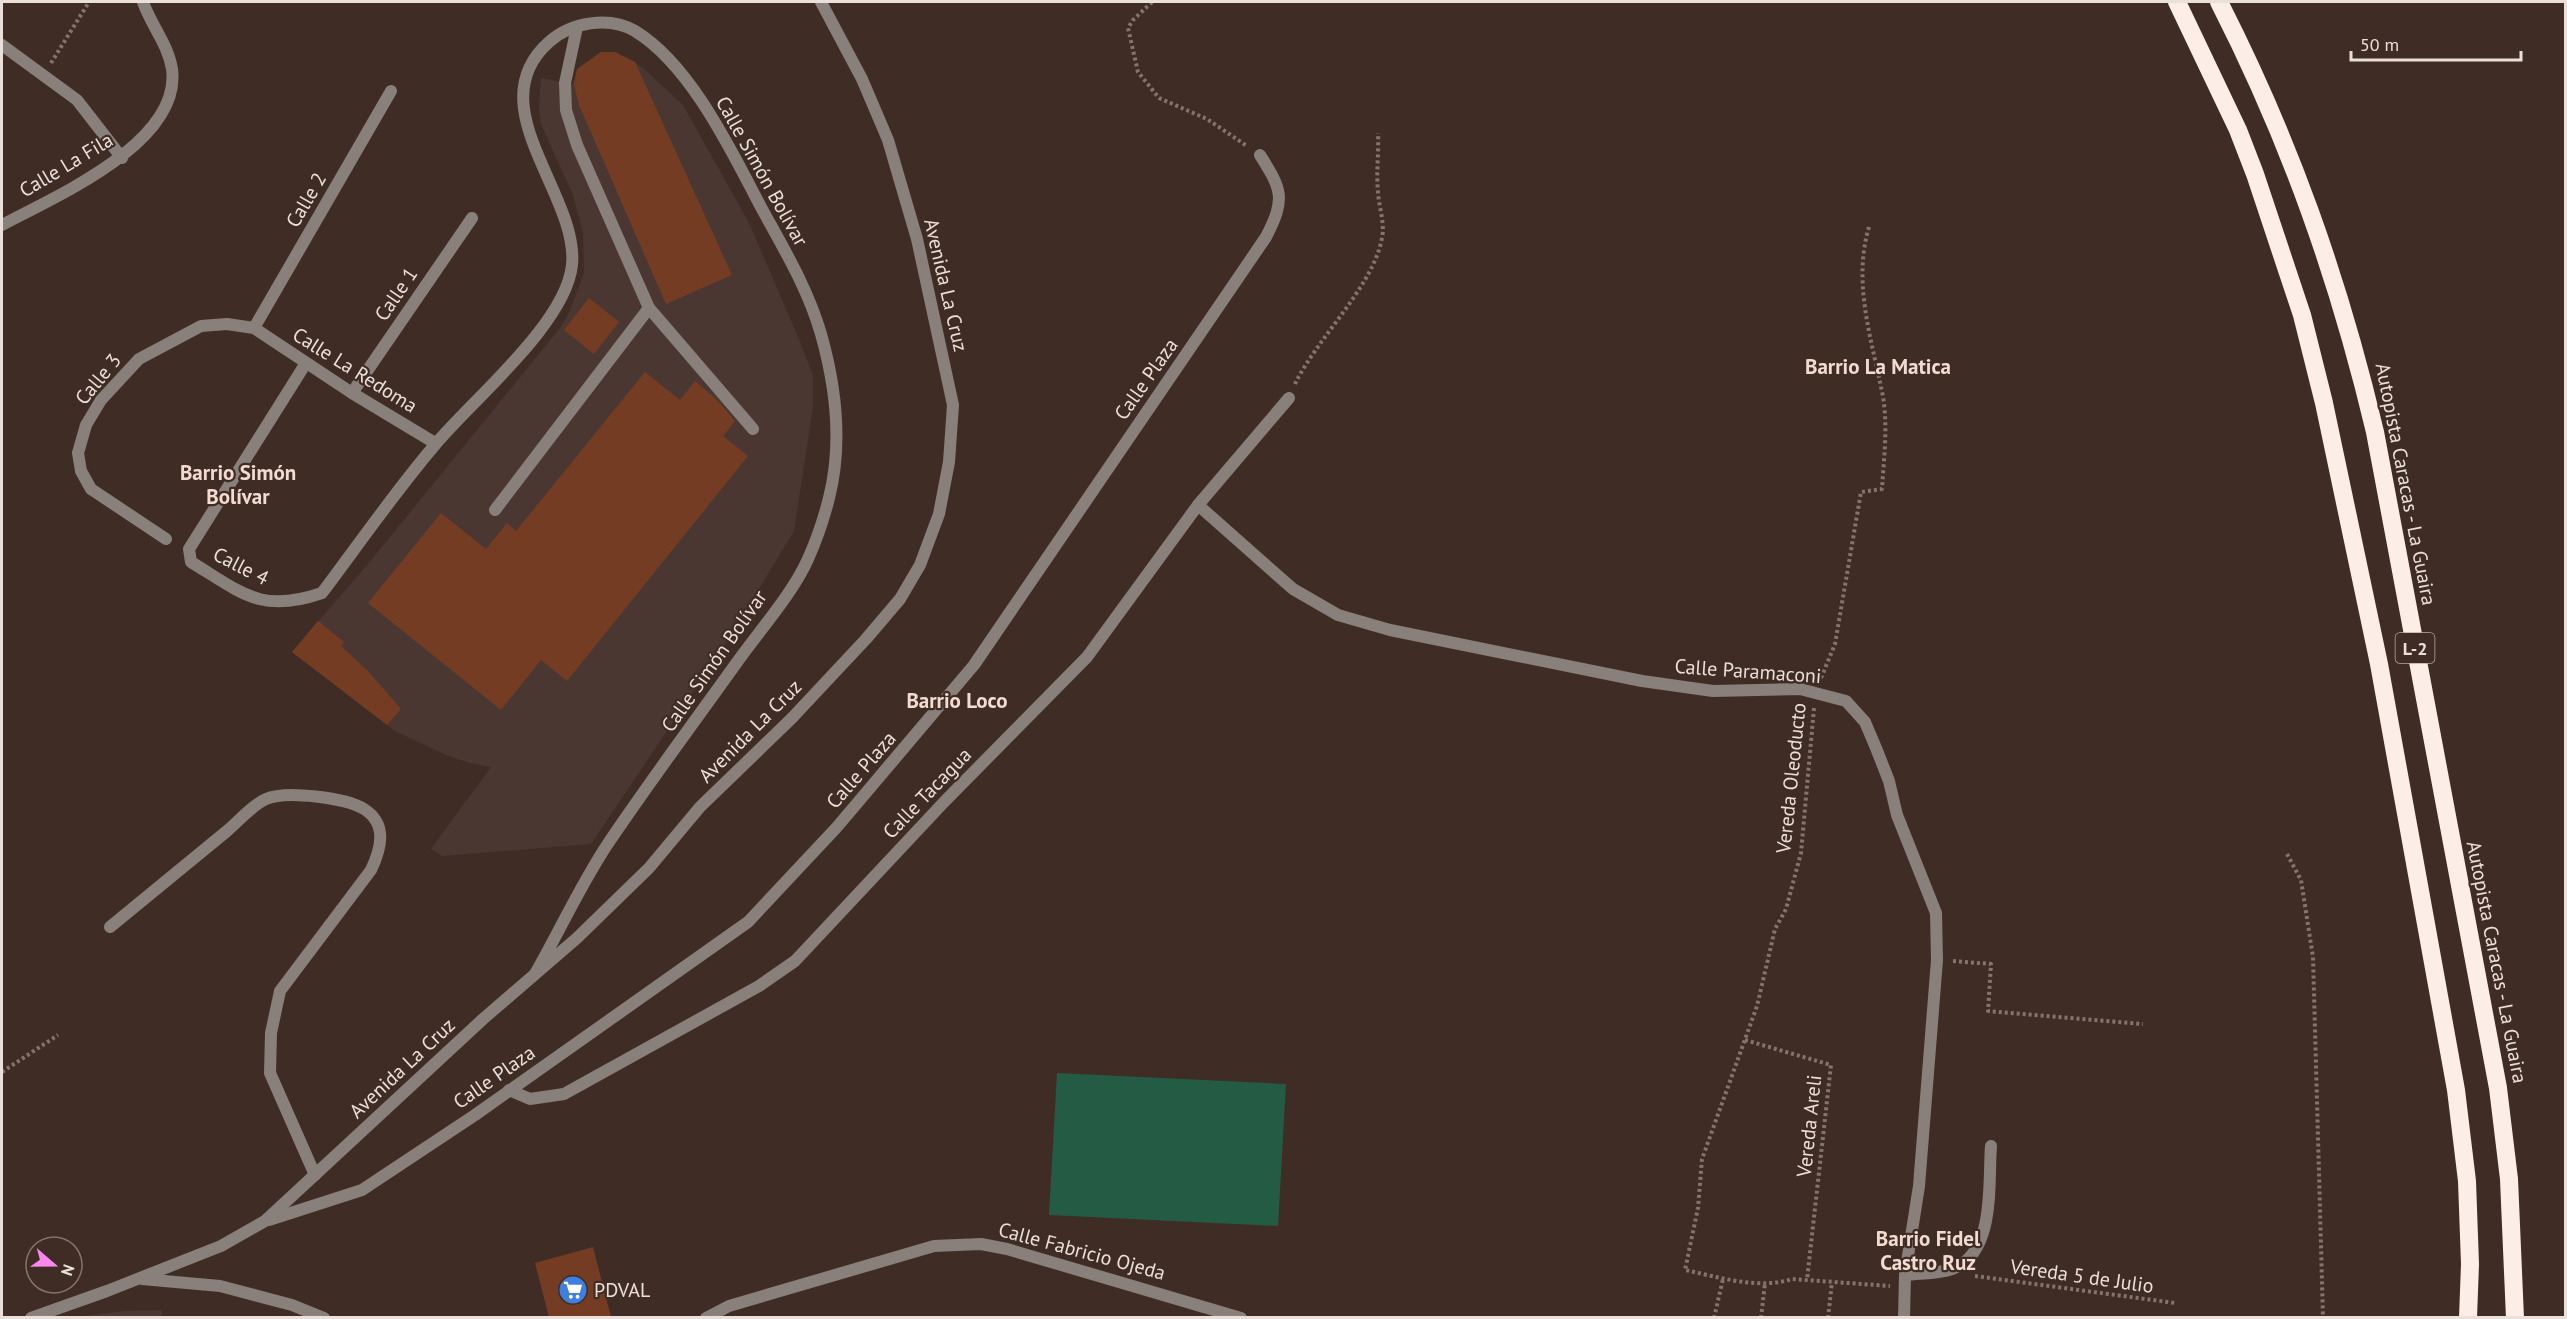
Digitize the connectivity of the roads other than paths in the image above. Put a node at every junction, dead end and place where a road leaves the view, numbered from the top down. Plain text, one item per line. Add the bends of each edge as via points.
1 (143, 2) edge
2 (821, 2) edge
3 (2177, 2) edge
4 (2219, 2) edge
5 (577, 27) junction
6 (2, 45) edge
7 (391, 91) dead end
8 (1260, 155) road end
9 (122, 158) junction
10 (472, 218) dead end
11 (2, 225) edge
12 (648, 308) junction
13 (254, 328) junction
14 (306, 363) junction
15 (352, 393) junction
16 (1289, 398) road end
17 (753, 429) dead end
18 (435, 443) junction
19 (1198, 505) junction
20 (495, 510) dead end
21 (166, 539) dead end
22 (322, 593) joint
23 (110, 927) dead end
24 (536, 974) junction
25 (509, 1090) junction
26 (1991, 1146) dead end
27 (315, 1175) junction
28 (265, 1221) junction
29 (137, 1279) junction
30 (1905, 1281) junction
31 (31, 1317) edge
32 (324, 1317) edge
33 (706, 1317) edge
34 (1241, 1317) edge
35 (1904, 1317) edge
36 (2468, 1317) edge
37 (2515, 1317) edge

1 - 9 street, Calle La Fila via 168,52 172,87 164,111
2 - 24 street, Avenida La Cruz via 862,79 888,140 931,295 953,405 949,462 939,514 920,565 900,599 866,639 700,807 649,868
3 - 36 highway, L-2 via 2234,120 2255,174 2302,315 2325,403 2379,664 2456,1090 2467,1181
4 - 37 highway, Autopista Caracas - La Guaira / L-2 via 2278,124 2355,347 2498,1088 2509,1179
5 - 12 street via 565,83 566,110 577,145
5 - 18 street, Calle Simón Bolívar via 553,38 530,62 523,97 530,137 570,240 569,279 556,307 523,350
5 - 24 street, Calle Simón Bolívar via 599,22 632,29 654,45 693,89 717,124 801,282 820,331 838,422 831,492 807,562 604,849
6 - 9 street via 77,99
7 - 13 street, Calle 2
8 - 25 street, Calle Plaza via 1279,184 1277,214 1266,237 967,674 837,827 748,922
9 - 11 street, Calle La Fila
10 - 15 street, Calle 1
12 - 17 street
12 - 20 street
13 - 14 street, Calle La Redoma
13 - 21 street, Calle 3 via 201,326 140,359 100,400 86,425 78,453 81,471 91,489
14 - 15 street, Calle La Redoma
14 - 22 street, Calle 4 via 189,549 191,562 240,592 266,602 296,602
15 - 18 street, Calle La Redoma
16 - 19 street, Calle Tacagua
18 - 22 street, Calle Simón Bolívar
19 - 25 street, Calle Tacagua via 1086,657 795,961 759,986 564,1094 530,1099
19 - 30 street, Calle Paramaconi via 1293,589 1338,615 1390,630 1642,681 1713,691 1816,691 1846,701 1865,722 1936,913 1937,960 1919,1186
23 - 27 street via 266,799 305,794 360,807 372,814 379,826 379,854 280,991 271,1033 270,1073
24 - 27 street, Avenida La Cruz
25 - 28 street, Calle Plaza via 362,1190
26 - 30 street via 1980,1242 1965,1262 1951,1270
27 - 28 street, Avenida La Cruz
28 - 29 street, Avenida La Cruz via 221,1246
29 - 31 street, Avenida La Cruz
29 - 32 street via 219,1286
30 - 35 street, Calle Paramaconi
33 - 34 street, Calle Fabricio Ojeda via 729,1306 889,1257 934,1246 981,1244

